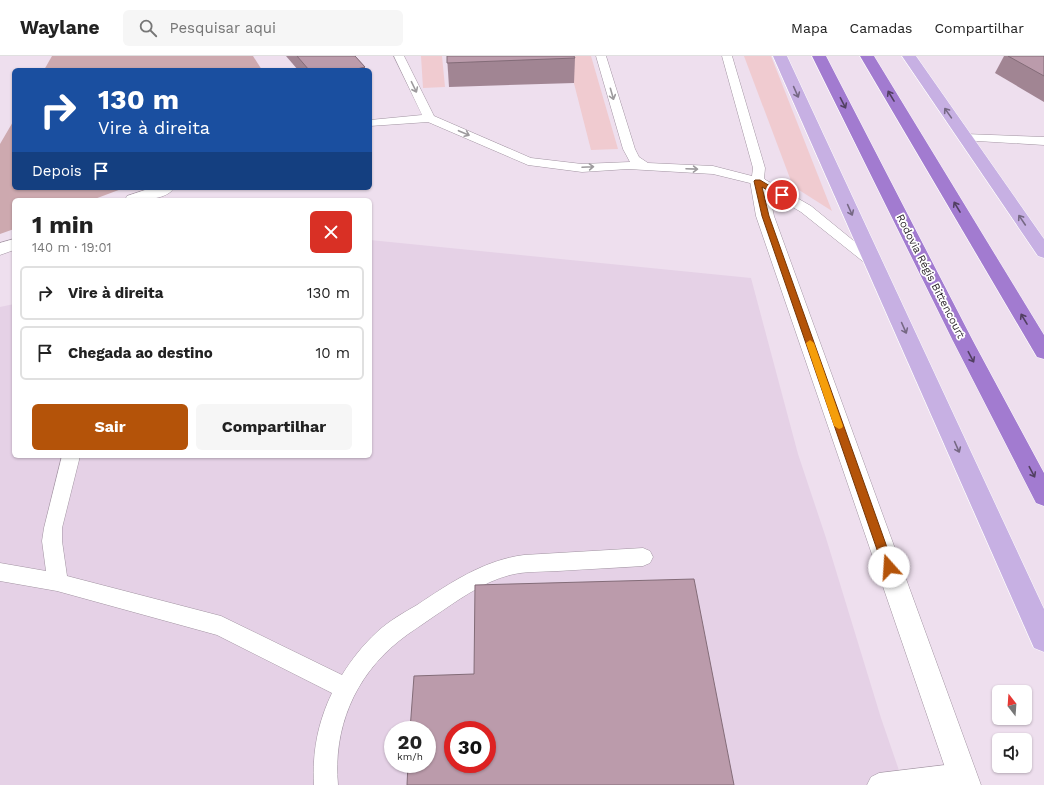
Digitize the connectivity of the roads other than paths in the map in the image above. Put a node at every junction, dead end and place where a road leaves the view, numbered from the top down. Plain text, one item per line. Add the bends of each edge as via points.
1 (399, 56) edge
2 (601, 56) edge
3 (727, 56) edge
4 (780, 56) edge
5 (819, 56) edge
6 (868, 56) edge
7 (909, 56) edge
8 (429, 118) junction
9 (372, 123) edge
10 (965, 138) junction
11 (1044, 141) edge
12 (645, 167) junction
13 (758, 181) junction
14 (161, 190) edge
15 (139, 198) edge
16 (12, 245) edge
17 (0, 249) edge
18 (1044, 252) edge
19 (874, 264) junction
20 (1044, 352) edge
21 (70, 458) edge
22 (1044, 496) edge
23 (644, 557) dead end
24 (0, 572) edge
25 (57, 582) junction
26 (1044, 639) edge
27 (346, 688) junction
28 (964, 780) edge
29 (326, 785) edge
30 (879, 785) edge

1 -> 8 lane
2 -> 12 lane via 629,149 634,159
3 - 13 lane via 759,168
4 -> 19 main road
5 -> 22 highway, Rodovia Régis Bittencourt
20 -> 6 highway
10 -> 7 main road
8 - 9 lane
8 -> 12 lane via 528,161 582,168 628,165
10 - 11 lane
18 -> 10 main road
12 -> 13 lane via 713,170
13 - 19 lane via 806,209
13 - 28 street via 768,223
14 - 15 street
16 - 17 street
19 -> 26 main road
21 - 25 lane via 52,528
23 - 27 lane via 537,563 505,567 480,577 385,638 363,661
24 - 25 lane
25 - 27 lane via 220,626
27 - 29 lane via 335,711 326,746
28 - 30 lane via 936,777

